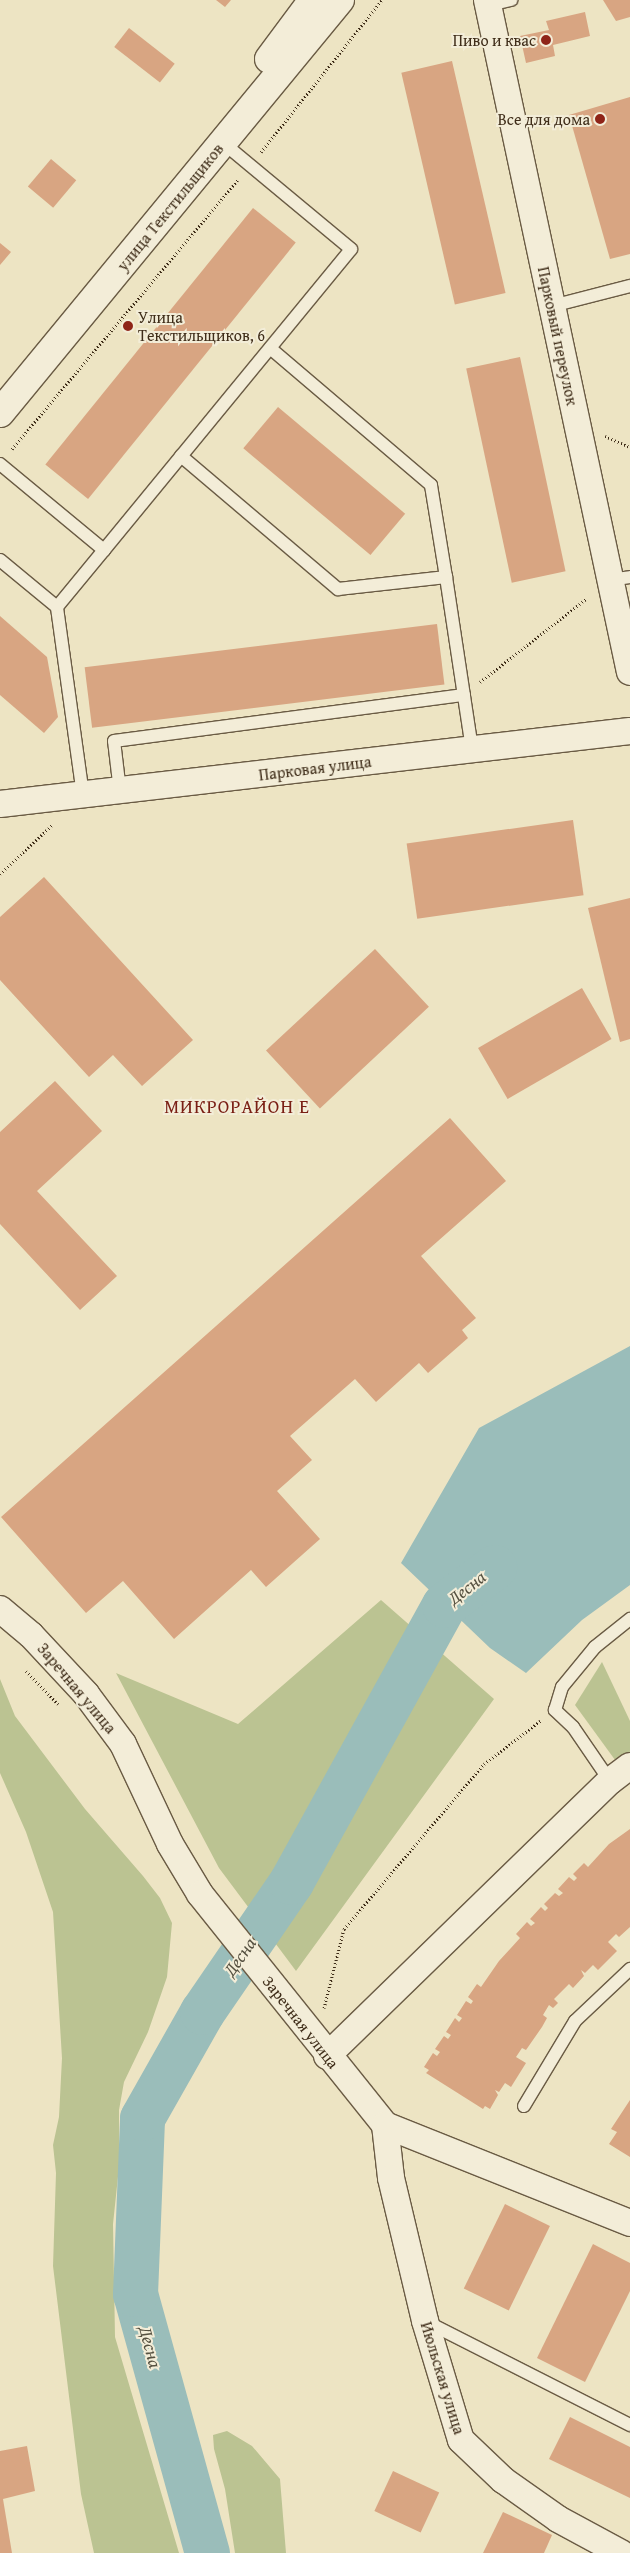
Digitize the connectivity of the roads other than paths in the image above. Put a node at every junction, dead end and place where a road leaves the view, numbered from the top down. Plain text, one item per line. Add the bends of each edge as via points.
1 (313, 0) edge
2 (340, 0) edge
3 (496, 2) edge
4 (250, 110) junction
5 (222, 142) junction
6 (630, 286) edge
7 (552, 306) junction
8 (270, 348) junction
9 (0, 414) edge
10 (182, 456) junction
11 (0, 464) edge
12 (104, 550) junction
13 (0, 560) edge
14 (446, 577) junction
15 (620, 579) edge
16 (57, 607) junction
17 (630, 672) edge
18 (464, 695) junction
19 (630, 731) edge
20 (472, 749) junction
21 (120, 791) junction
22 (83, 795) junction
23 (0, 804) edge
24 (0, 1609) edge
25 (630, 1619) edge
26 (620, 1774) edge
27 (630, 1969) edge
28 (327, 2056) junction
29 (524, 2106) dead end
30 (385, 2125) junction
31 (630, 2223) edge
32 (425, 2321) junction
33 (630, 2425) edge
34 (621, 2553) edge

1 - 4 main road via 255,79
2 - 4 main road, улица Текстильщиков
3 - 7 street, Парковый переулок
4 - 5 main road, улица Текстильщиков
5 - 8 lane via 351,248
5 - 9 main road, улица Текстильщиков
6 - 7 lane
7 - 15 street, Парковый переулок
8 - 10 lane
8 - 14 lane via 430,485
10 - 12 lane
10 - 14 lane via 338,589
11 - 12 lane
12 - 16 lane
13 - 16 lane
14 - 18 lane
15 - 17 street, Парковый переулок
16 - 22 lane
18 - 20 lane
18 - 21 lane via 114,741
19 - 20 street, Парковая улица
20 - 21 street, Парковая улица
21 - 22 street, Парковая улица
22 - 23 street, Парковая улица
24 - 28 street, Заречная улица via 31,1635 86,1694 124,1744 170,1844 200,1894
25 - 26 lane via 596,1647 567,1681 555,1710
26 - 28 street
27 - 29 lane via 575,2021
28 - 30 street, Заречная улица
30 - 31 street, Заречная улица
30 - 32 street, Июльская улица via 391,2178
32 - 33 lane
32 - 34 street, Июльская улица via 461,2440 503,2480 558,2519

